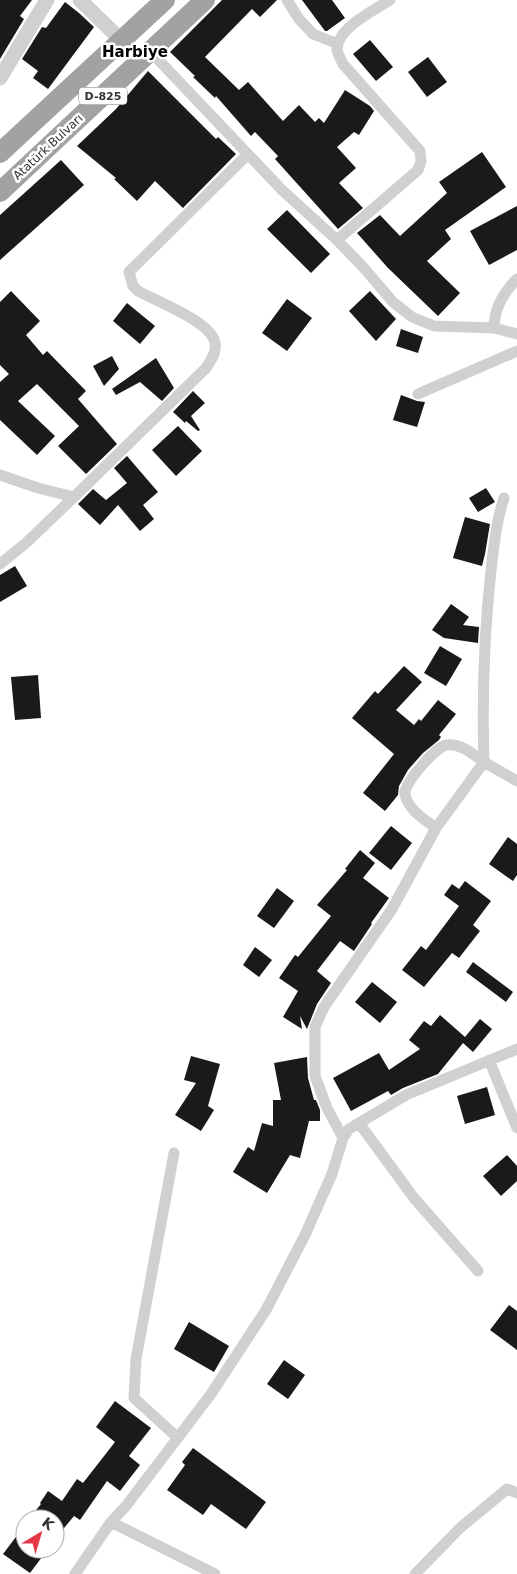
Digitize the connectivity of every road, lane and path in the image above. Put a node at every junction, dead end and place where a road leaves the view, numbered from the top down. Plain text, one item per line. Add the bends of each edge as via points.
1 (47, 0) edge
2 (80, 0) edge
3 (165, 0) edge
4 (206, 0) edge
5 (287, 0) edge
6 (390, 0) edge
7 (121, 40) junction
8 (338, 44) junction
9 (150, 51) junction
10 (0, 78) edge
11 (0, 153) edge
12 (248, 154) junction
13 (0, 192) edge
14 (337, 240) junction
15 (517, 279) edge
16 (494, 328) junction
17 (517, 334) edge
18 (517, 351) edge
19 (418, 394) dead end
20 (0, 475) edge
21 (74, 497) junction
22 (504, 498) dead end
23 (0, 564) edge
24 (484, 762) junction
25 (517, 781) edge
26 (436, 828) junction
27 (517, 1049) edge
28 (489, 1060) junction
29 (359, 1123) junction
30 (517, 1128) edge
31 (343, 1138) junction
32 (174, 1153) dead end
33 (478, 1271) dead end
34 (178, 1438) junction
35 (517, 1493) edge
36 (111, 1522) junction
37 (75, 1574) edge
38 (214, 1574) edge
39 (415, 1574) edge

1 - 10 street
2 - 7 street
3 - 7 highway, D-825
4 - 9 highway, Atatürk Bulvarı / D-825
5 - 8 street via 298,19 313,34
6 - 8 street via 345,30
7 - 11 highway, D-825
8 - 14 street via 337,52 343,64 420,152 421,162 412,176
9 - 12 street
9 - 13 highway, Atatürk Bulvarı / D-825
12 - 14 street
12 - 21 street via 129,272 138,291 202,324 212,333 216,344 214,356 206,368
14 - 16 street via 393,302 412,317 434,326
15 - 16 street via 499,303
16 - 17 street
18 - 19 street
20 - 21 street
21 - 23 street
22 - 24 street via 498,517 487,606 482,718
24 - 25 street
24 - 26 street
24 - 26 street via 461,746 444,745 436,750 405,789 412,810
26 - 31 street via 392,909 324,1007 315,1027 315,1076
27 - 28 street
28 - 29 street via 406,1095
28 - 30 street
29 - 31 street
29 - 33 street via 414,1198
31 - 34 street via 332,1174 305,1235 266,1310
32 - 34 street via 136,1359 134,1398
34 - 36 street
35 - 39 street via 507,1489 460,1528
36 - 37 street
36 - 38 street

